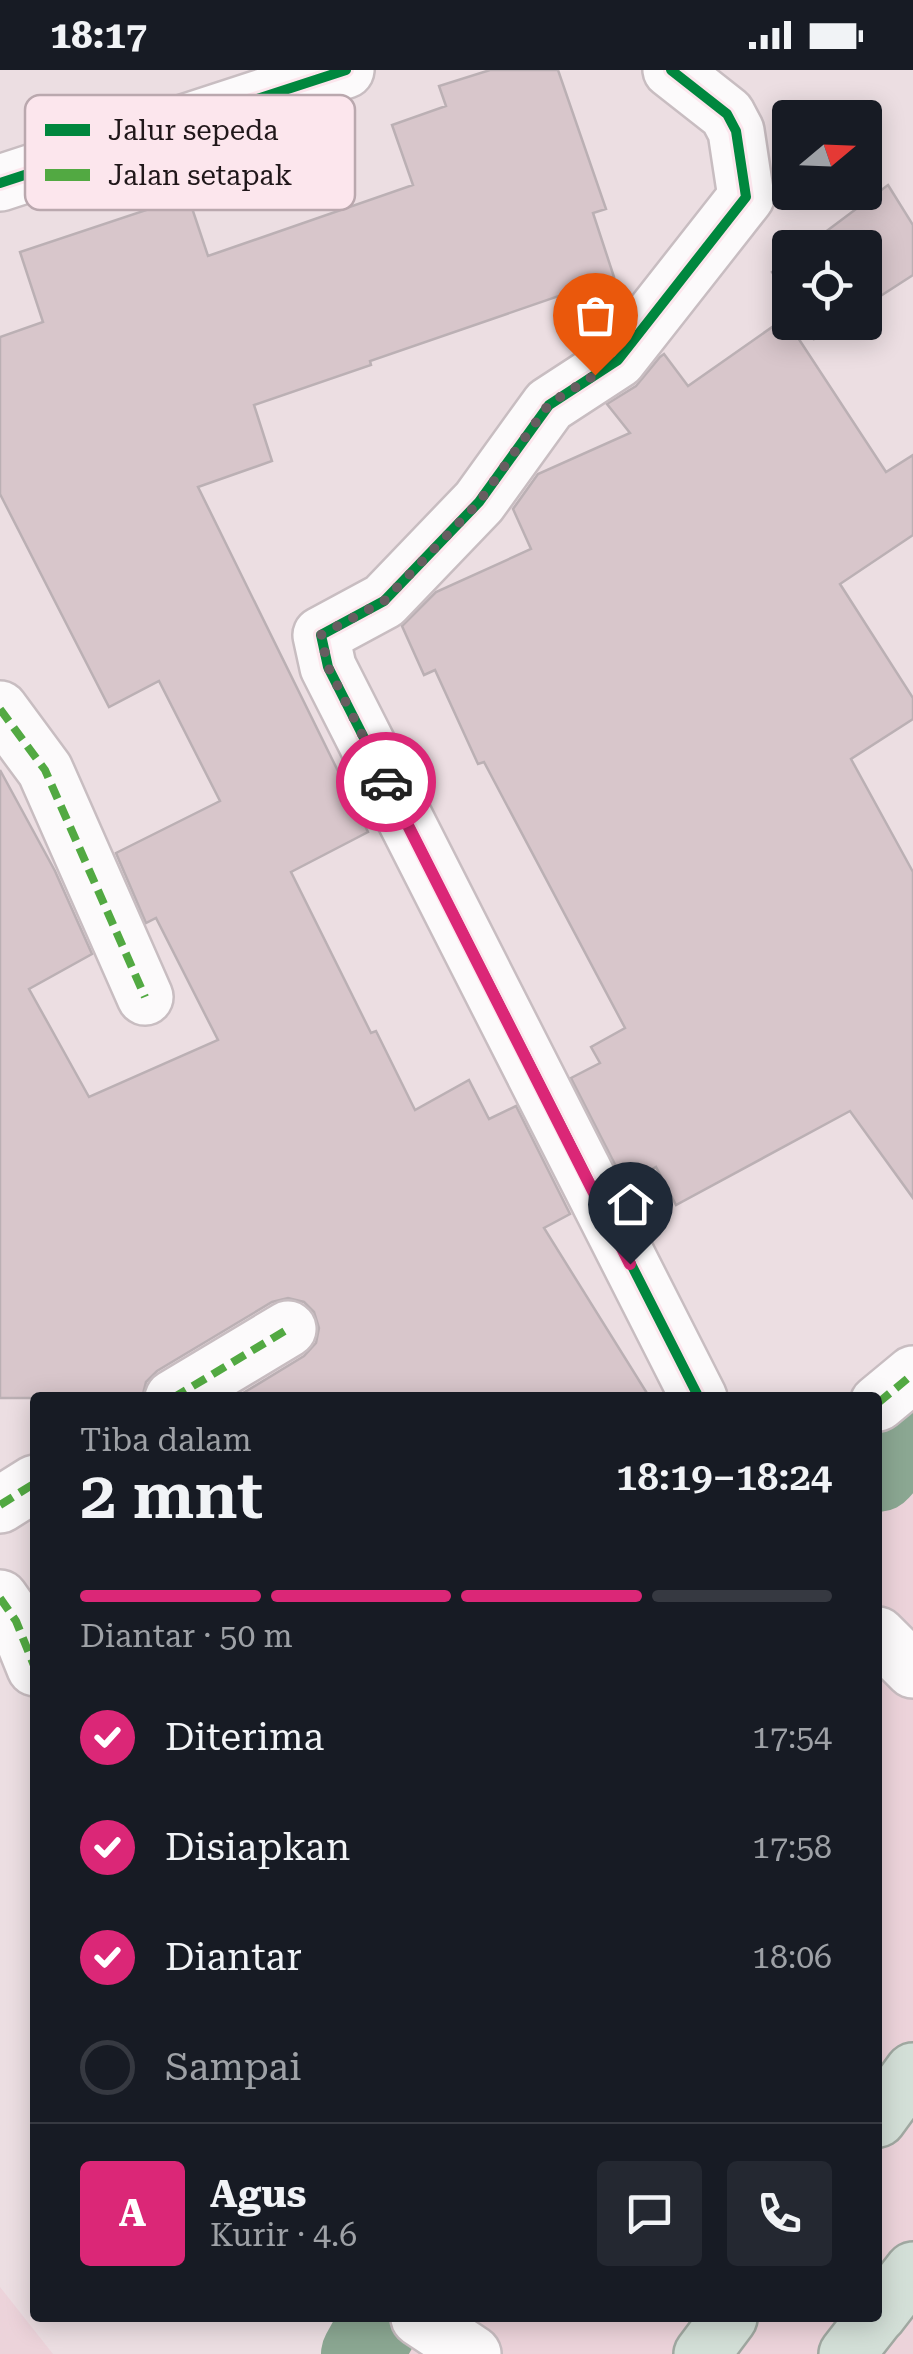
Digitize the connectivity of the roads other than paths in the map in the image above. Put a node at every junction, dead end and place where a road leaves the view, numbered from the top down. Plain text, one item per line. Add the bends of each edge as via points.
1 (346, 70) edge
2 (671, 70) edge
3 (269, 95) edge
4 (25, 175) edge
5 (0, 183) edge
6 (0, 709) edge
7 (145, 997) dead end
8 (288, 1329) dead end
9 (913, 1374) edge
10 (183, 1392) edge
11 (696, 1392) edge
12 (882, 1400) edge
13 (30, 1486) edge
14 (0, 1505) edge
15 (0, 1598) edge
16 (882, 1639) edge
17 (30, 1656) edge
18 (913, 1670) edge
19 (913, 2072) edge
20 (882, 2114) edge
21 (913, 2270) edge
22 (882, 2309) edge
23 (726, 2322) edge
24 (871, 2322) edge
25 (702, 2354) edge
26 (847, 2354) edge

1 - 3 street
2 - 11 street via 728,114 746,197 618,360 549,404 479,502 384,601 321,635 328,667
4 - 5 street
6 - 7 street via 45,770
8 - 10 street
9 - 12 street
13 - 14 street
15 - 17 street
16 - 18 street
19 - 20 highway
21 - 22 highway
23 - 25 highway
24 - 26 highway

